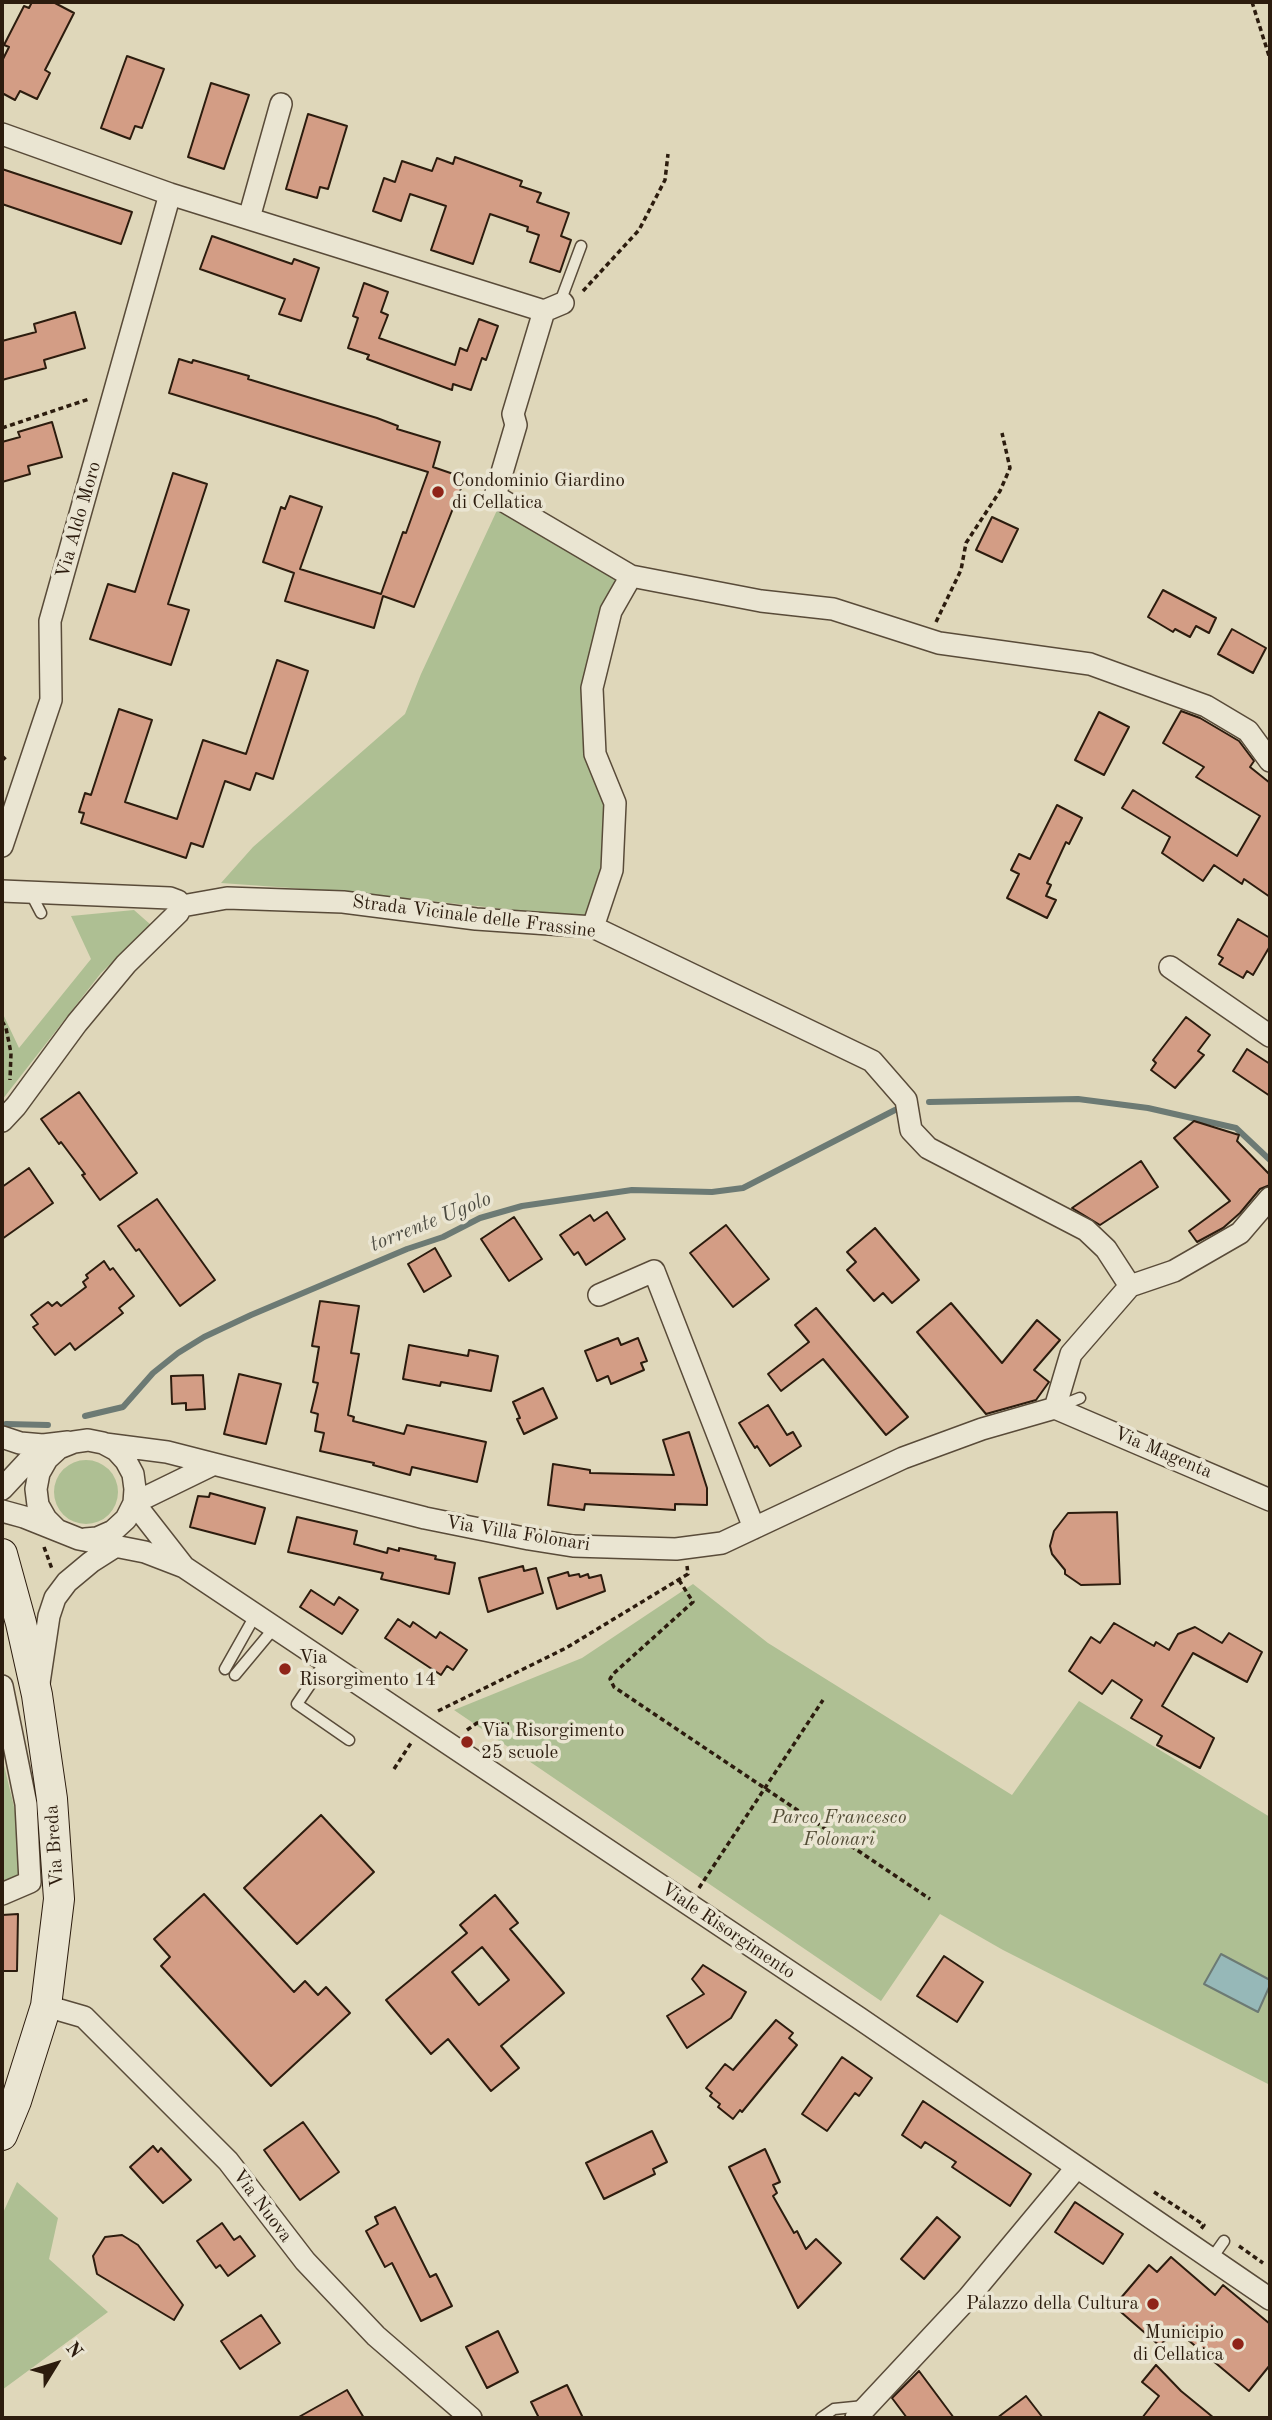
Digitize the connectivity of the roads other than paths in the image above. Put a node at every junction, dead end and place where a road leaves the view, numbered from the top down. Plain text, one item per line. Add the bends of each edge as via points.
1 (281, 104) dead end
2 (2, 134) edge
3 (170, 194) junction
4 (249, 218) junction
5 (581, 246) dead end
6 (555, 306) junction
7 (631, 576) junction
8 (1270, 761) edge
9 (2, 846) edge
10 (2, 891) edge
11 (30, 892) junction
12 (182, 906) junction
13 (41, 913) dead end
14 (593, 927) junction
15 (1170, 967) dead end
16 (1270, 1036) edge
17 (9, 1114) edge
18 (1270, 1198) edge
19 (1130, 1286) junction
20 (599, 1295) dead end
21 (1080, 1398) dead end
22 (1055, 1408) junction
23 (2, 1437) edge
24 (74, 1442) junction
25 (104, 1444) junction
26 (43, 1445) junction
27 (212, 1465) junction
28 (2, 1489) edge
29 (1270, 1500) edge
30 (134, 1503) junction
31 (2, 1511) edge
32 (754, 1528) junction
33 (49, 1534) junction
34 (79, 1539) junction
35 (113, 1548) junction
36 (2, 1554) edge
37 (184, 1567) junction
38 (256, 1614) junction
39 (275, 1627) junction
40 (326, 1661) junction
41 (225, 1669) dead end
42 (235, 1675) dead end
43 (2, 1686) edge
44 (37, 1695) junction
45 (349, 1740) dead end
46 (2, 1894) edge
47 (46, 2006) junction
48 (2, 2135) edge
49 (1077, 2167) junction
50 (1270, 2299) edge
51 (862, 2412) edge
52 (471, 2418) edge
53 (821, 2418) edge

1 - 4 street
2 - 3 street
3 - 4 street
3 - 9 street, Via Aldo Moro via 50,621 51,700
4 - 6 street
5 - 6 lane
6 - 7 street via 513,414 516,425 495,496
7 - 8 street via 761,601 832,608 939,643 1090,664 1206,706 1248,731
7 - 14 street via 611,611 592,688 595,754 615,803 612,870
10 - 11 street
11 - 12 street via 170,898
11 - 13 lane
12 - 14 street, Strada Vicinale delle Frassine via 227,898 343,902 476,919
12 - 17 street via 76,1023
14 - 19 street, Strada Vicinale delle Frassine via 872,1060 906,1100 911,1130 928,1148 1086,1230 1106,1249
15 - 16 street
18 - 19 street via 1240,1233 1174,1271
19 - 22 street via 1071,1354
20 - 32 street via 654,1271
21 - 22 lane
22 - 29 street, Via Magenta
22 - 32 street, Via Villa Folonari via 903,1458
23 - 26 street
24 - 25 street
24 - 26 street
24 - 33 street via 47,1459 37,1481 38,1505
25 - 27 street, Via Villa Folonari via 167,1452
25 - 30 street via 116,1450 133,1474
26 - 28 street
27 - 30 street
27 - 32 street, Via Villa Folonari via 425,1518 573,1546 676,1549 722,1543
30 - 34 street via 113,1531
30 - 37 street, Viale Risorgimento
31 - 33 street, Viale Risorgimento
33 - 34 street, Viale Risorgimento
34 - 35 street, Viale Risorgimento
35 - 37 street, Viale Risorgimento via 145,1552
35 - 44 street via 67,1582 55,1598
36 - 44 street, Via Breda
37 - 38 street, Viale Risorgimento
38 - 39 street, Viale Risorgimento
38 - 41 lane
39 - 40 street, Viale Risorgimento
39 - 42 lane
40 - 45 lane via 298,1704
40 - 49 street, Viale Risorgimento
43 - 46 street, Via Breda via 26,1804 30,1882
44 - 47 street, Via Breda via 52,1798 59,1899
47 - 48 street, Via Breda
47 - 52 street, Via Nuova via 84,2017 228,2161 304,2261 376,2336
49 - 50 street, Viale Risorgimento via 1223,2247
49 - 51 street via 968,2298
51 - 53 lane via 834,2409

